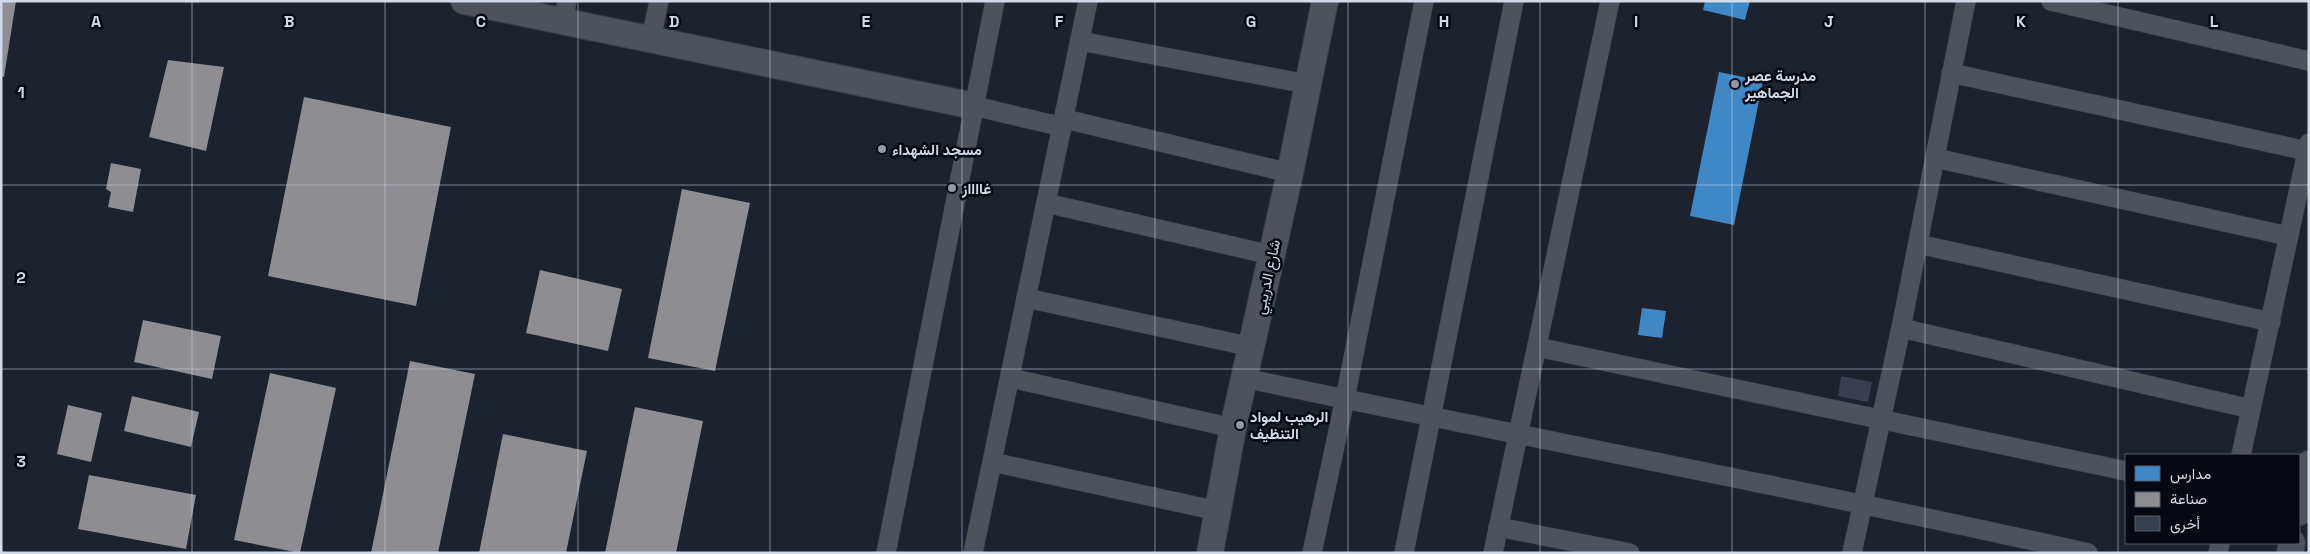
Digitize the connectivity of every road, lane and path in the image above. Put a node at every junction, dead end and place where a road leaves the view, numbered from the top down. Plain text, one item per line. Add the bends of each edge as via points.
1 (659, 1) edge
2 (995, 1) edge
3 (1088, 1) edge
4 (1325, 1) edge
5 (1424, 1) edge
6 (1514, 1) edge
7 (1610, 1) edge
8 (1966, 1) edge
9 (2051, 1) edge
10 (467, 2) edge
11 (565, 11) edge
12 (651, 39) junction
13 (1080, 41) junction
14 (2309, 61) edge
15 (1950, 73) junction
16 (1307, 84) junction
17 (974, 106) junction
18 (1064, 123) junction
19 (2308, 147) edge
20 (1935, 158) junction
21 (1290, 173) junction
22 (1046, 203) junction
23 (2288, 236) junction
24 (1918, 244) junction
25 (1271, 255) junction
26 (1026, 298) junction
27 (2271, 322) junction
28 (1901, 328) junction
29 (1537, 346) junction
30 (1252, 347) junction
31 (1010, 378) junction
32 (1244, 378) junction
33 (1345, 399) junction
34 (2251, 409) junction
35 (1430, 418) junction
36 (1881, 419) junction
37 (1232, 428) junction
38 (1518, 435) junction
39 (2241, 454) edge
40 (992, 462) junction
41 (2309, 464) edge
42 (2125, 471) edge
43 (1862, 506) junction
44 (2300, 507) edge
45 (1218, 511) junction
46 (1498, 527) junction
47 (886, 553) edge
48 (974, 553) edge
49 (1210, 553) edge
50 (1312, 553) edge
51 (1404, 553) edge
52 (1493, 553) edge
53 (1630, 553) edge
54 (1852, 553) edge
55 (2088, 553) edge

1 - 12 street
2 - 17 street
3 - 13 street
4 - 16 street, شارع الدريبي
5 - 33 street
6 - 35 street
7 - 29 street
8 - 15 street
9 - 14 street
10 - 11 street
11 - 12 street
12 - 17 street
13 - 16 street
13 - 18 street
15 - 19 street
15 - 20 street
16 - 21 street, شارع الدريبي
17 - 18 street
17 - 47 street
18 - 21 street
18 - 22 street
19 - 23 street
20 - 23 street
20 - 24 street
21 - 25 street, شارع الدريبي
22 - 25 street
22 - 26 street
23 - 27 street
24 - 27 street
24 - 28 street
25 - 30 street, شارع الدريبي
26 - 30 street
26 - 31 street
27 - 34 street
28 - 34 street
28 - 36 street
29 - 36 street
29 - 38 street
30 - 32 street, شارع الدريبي
31 - 37 street
31 - 40 street
32 - 33 street
32 - 37 street, شارع الدريبي
33 - 35 street
33 - 50 street
34 - 39 street
35 - 38 street
35 - 51 street
36 - 42 street
36 - 43 street
37 - 45 street, شارع الدريبي
38 - 43 street
38 - 46 street
40 - 45 street
40 - 48 street
41 - 44 street
43 - 54 street
43 - 55 street
45 - 49 street, شارع الدريبي
46 - 52 street
46 - 53 street

